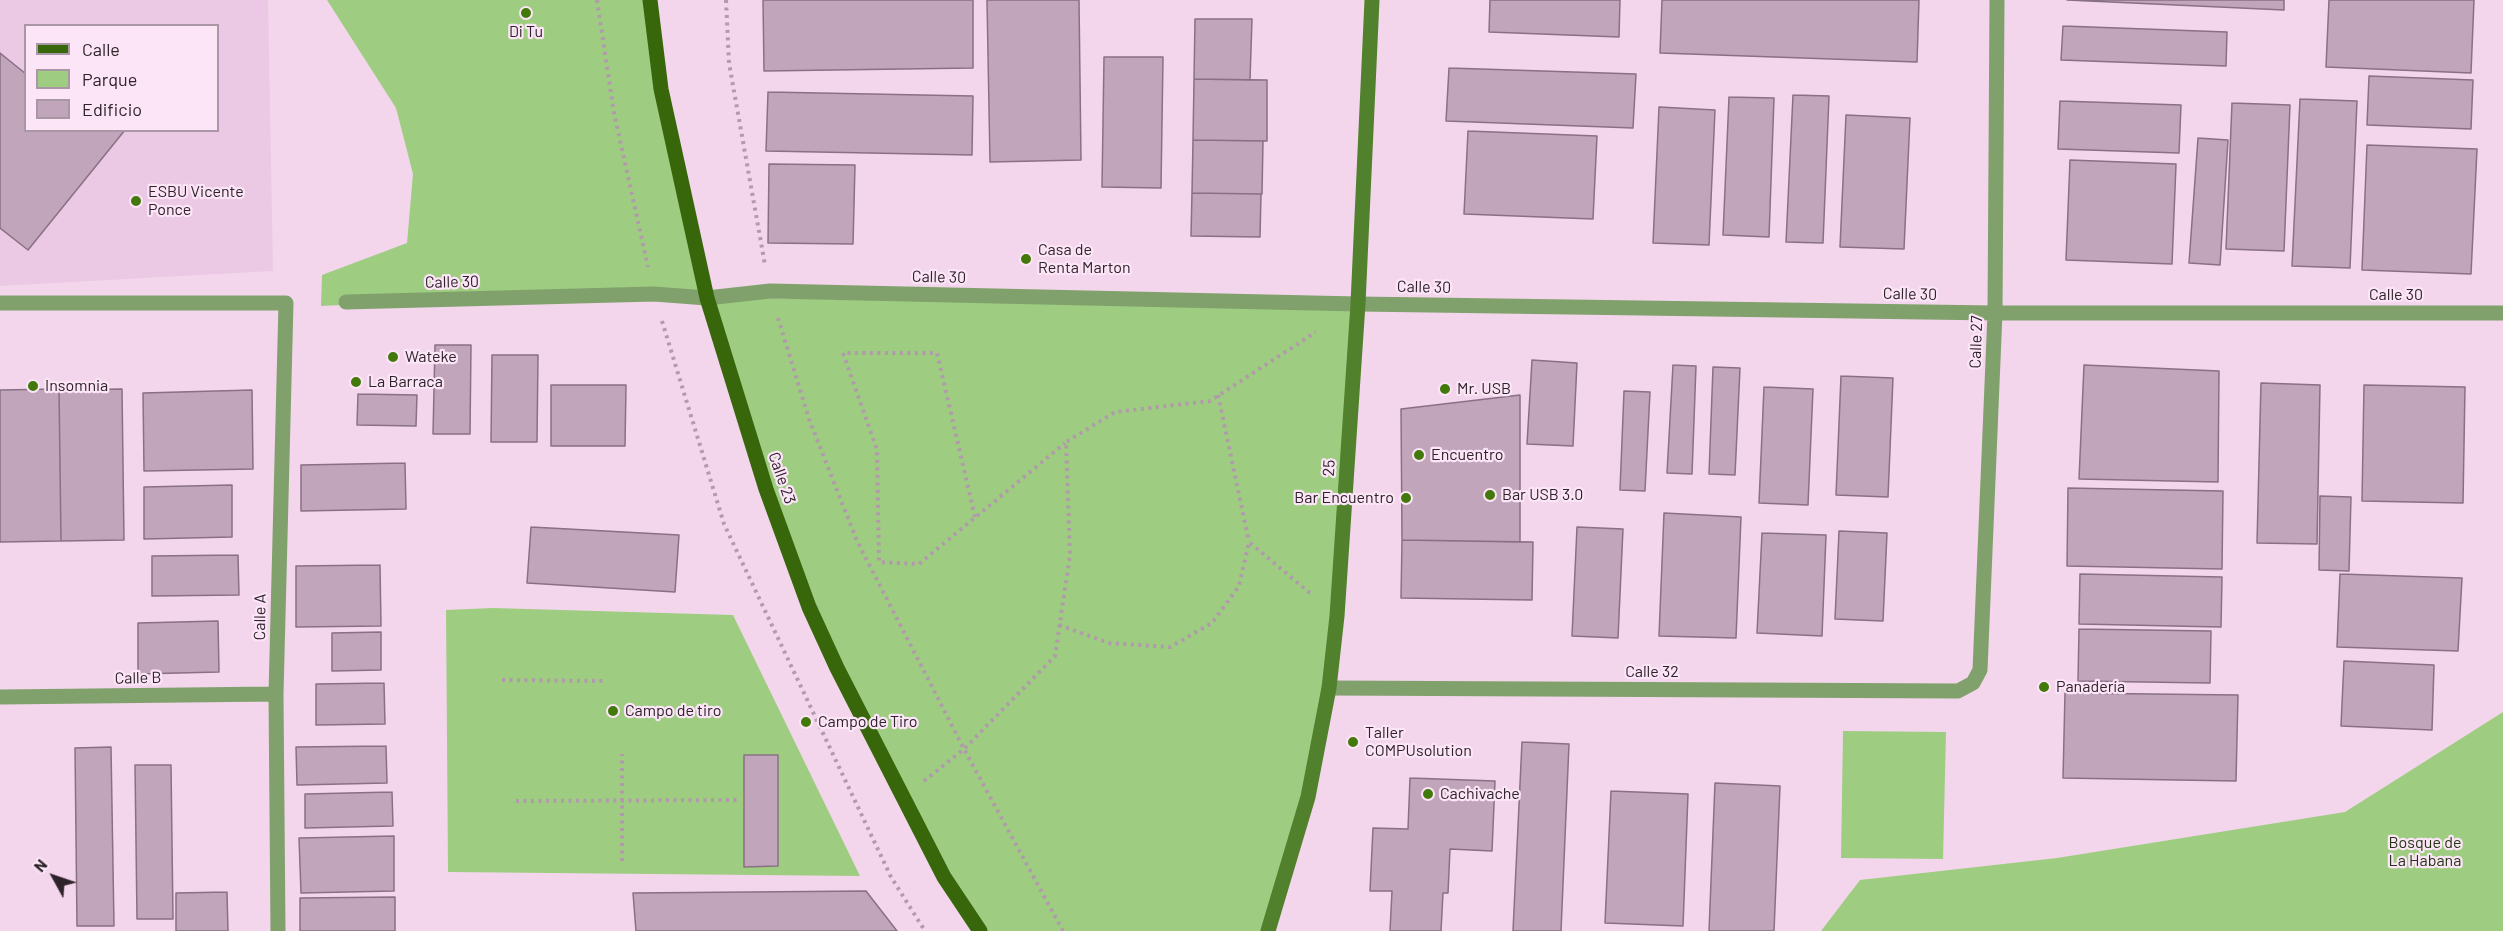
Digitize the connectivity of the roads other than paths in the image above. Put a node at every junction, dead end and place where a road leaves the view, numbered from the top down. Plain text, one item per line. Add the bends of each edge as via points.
1 (650, 0) edge
2 (1372, 0) edge
3 (1997, 0) edge
4 (707, 298) junction
5 (346, 302) dead end
6 (0, 303) edge
7 (1358, 304) junction
8 (1995, 313) junction
9 (2503, 314) edge
10 (1973, 683) joint
11 (1329, 688) junction
12 (276, 694) junction
13 (0, 697) edge
14 (278, 931) edge
15 (980, 931) edge
16 (1268, 931) edge

1 - 4 main road, Calle 23 via 661,89
2 - 7 main road, 25
3 - 8 street, Calle 27
4 - 5 street, Calle 30 via 654,294
4 - 7 street, Calle 30 via 770,291
4 - 15 main road, Calle 23 via 741,413 809,607 902,798 944,877
6 - 12 street, Calle A via 286,303
7 - 8 street, Calle 30
7 - 11 main road, 25
8 - 9 street, Calle 30
8 - 10 street, Calle 27 via 1980,670
10 - 11 street, Calle 32 via 1958,692
11 - 16 main road, 25 via 1308,797
12 - 13 street, Calle B
12 - 14 street, Calle A

